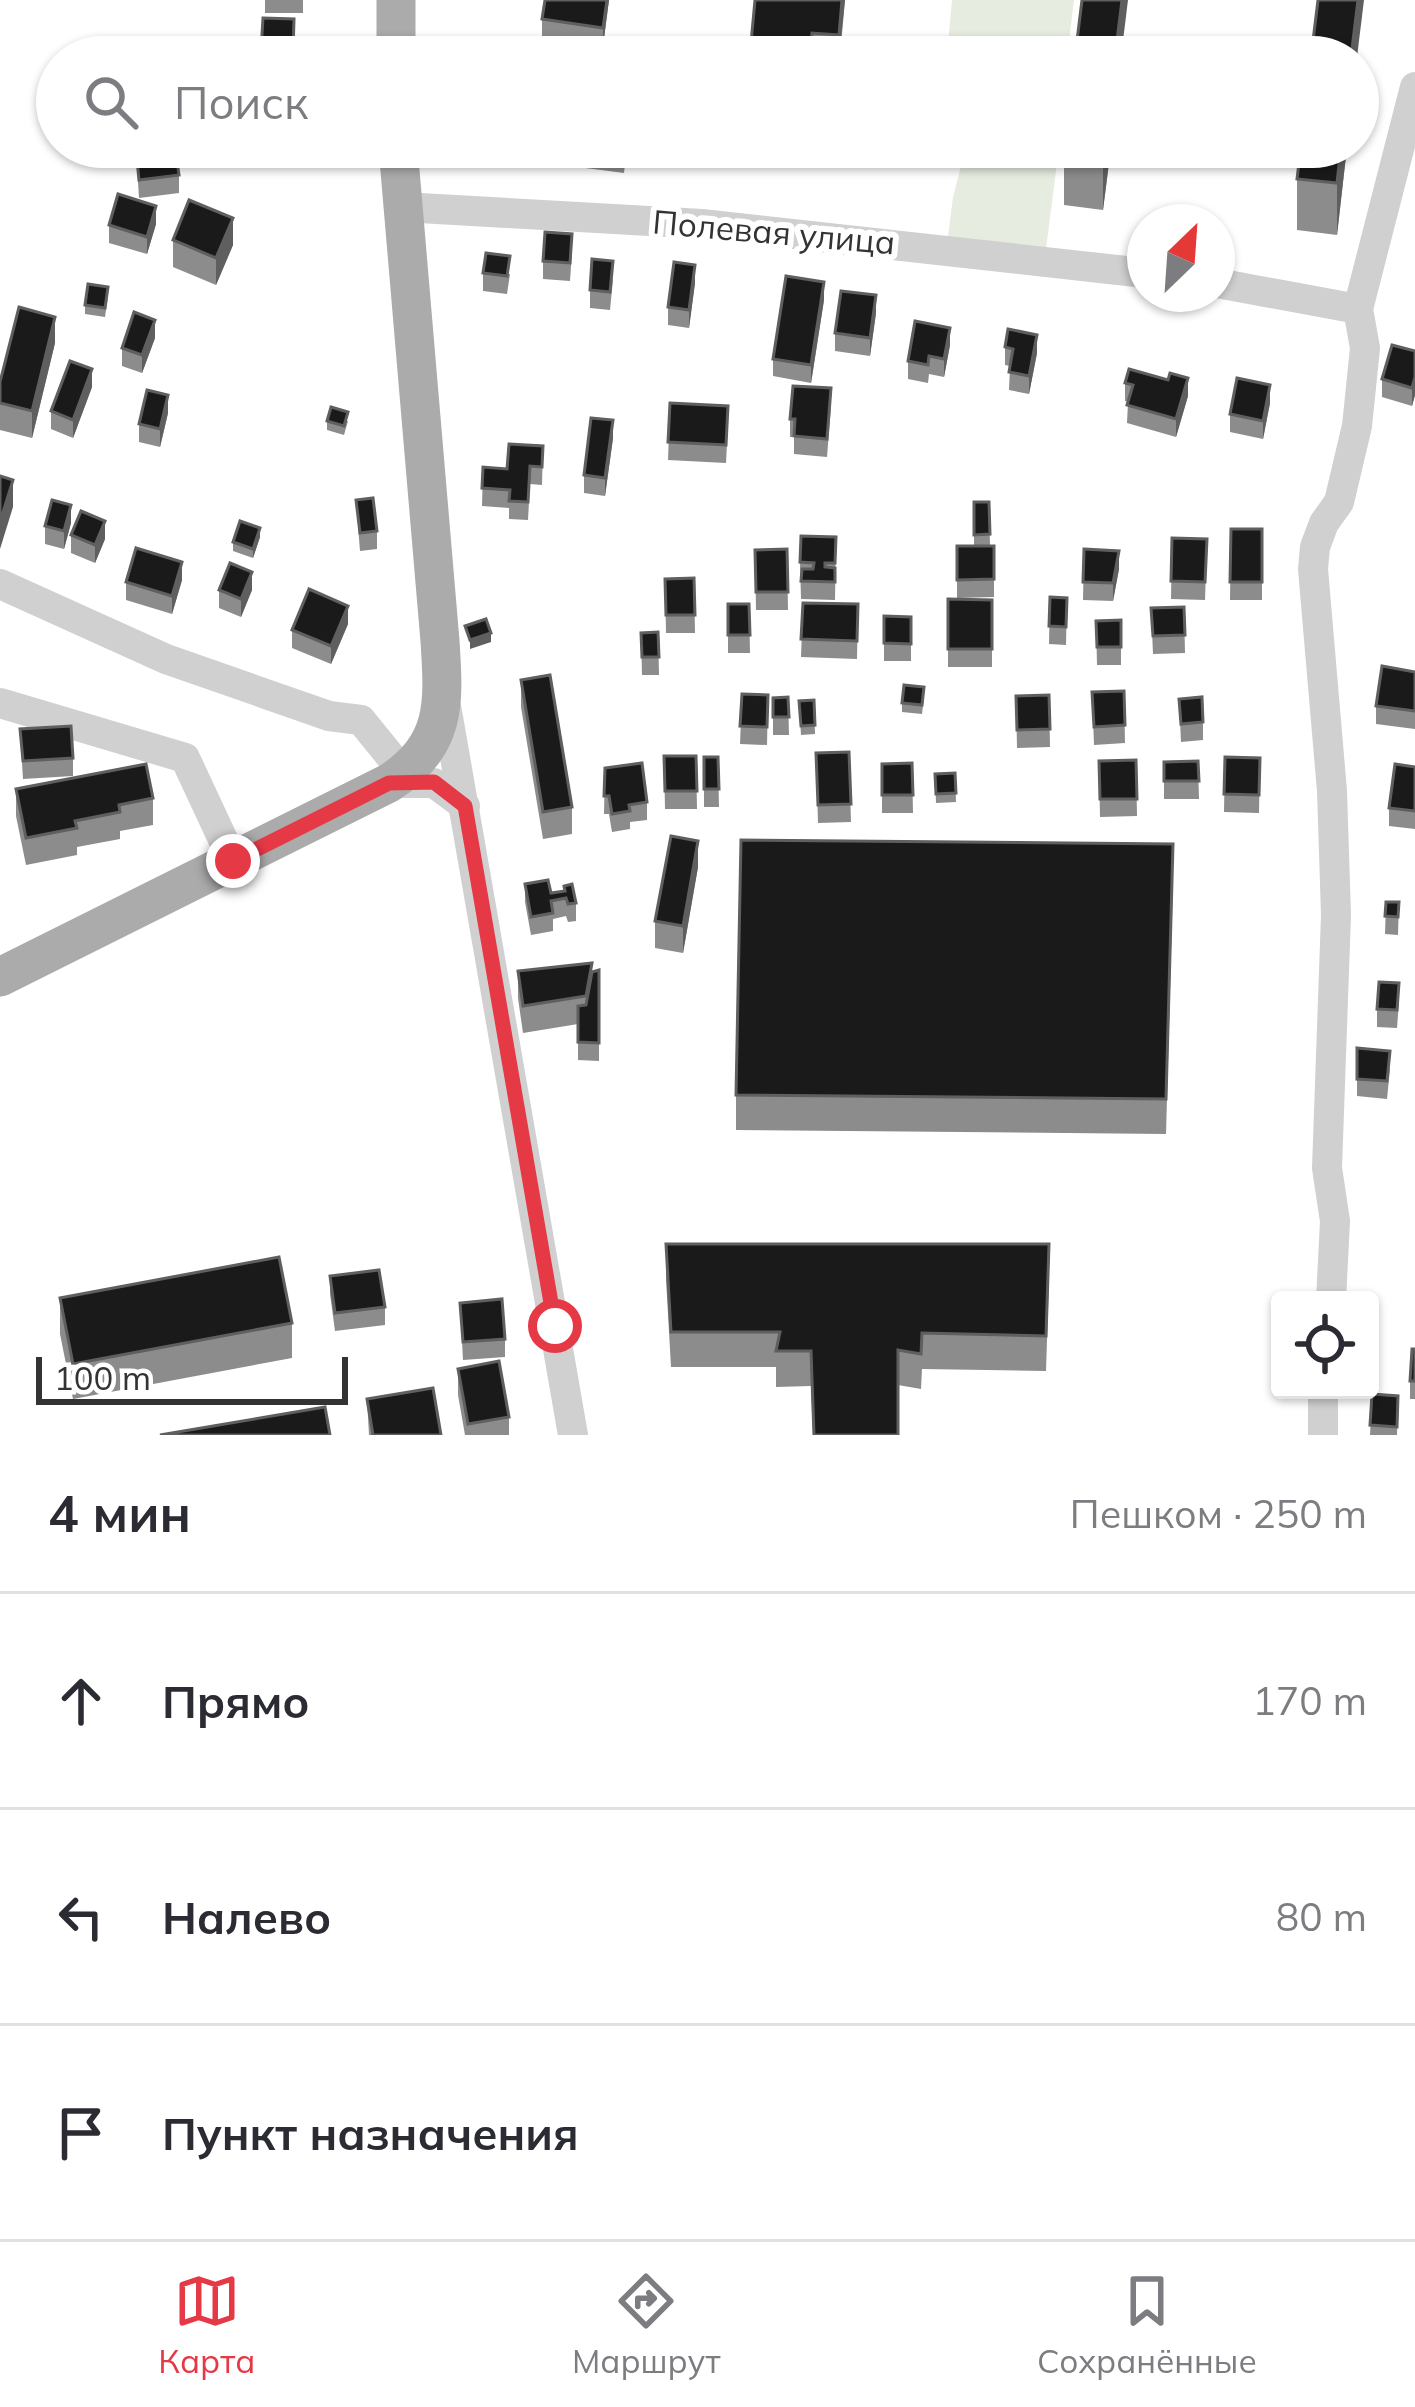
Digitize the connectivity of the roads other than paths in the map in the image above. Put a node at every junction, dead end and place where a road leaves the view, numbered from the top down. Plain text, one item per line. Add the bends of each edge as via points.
1 (397, 0) edge
2 (396, 36) edge
3 (1415, 87) edge
4 (399, 168) edge
5 (402, 207) junction
6 (1127, 271) edge
7 (1235, 286) edge
8 (1358, 309) junction
9 (0, 584) edge
10 (444, 694) junction
11 (0, 703) edge
12 (396, 778) junction
13 (465, 806) junction
14 (233, 861) junction
15 (0, 976) edge
16 (1331, 1291) edge
17 (1323, 1399) edge
18 (573, 1435) edge
19 (1323, 1435) edge

1 - 2 main road
3 - 8 street
4 - 5 main road
5 - 6 street, Полевая улица via 702,224
5 - 10 main road
7 - 8 street
8 - 16 street via 1365,348 1360,406 1340,502 1324,523 1313,569 1333,791
9 - 12 street via 166,659 361,721
10 - 12 main road via 436,733
10 - 13 street
11 - 14 street via 184,758
12 - 13 street via 434,782
12 - 14 main road
13 - 18 street
14 - 15 main road
17 - 19 street

